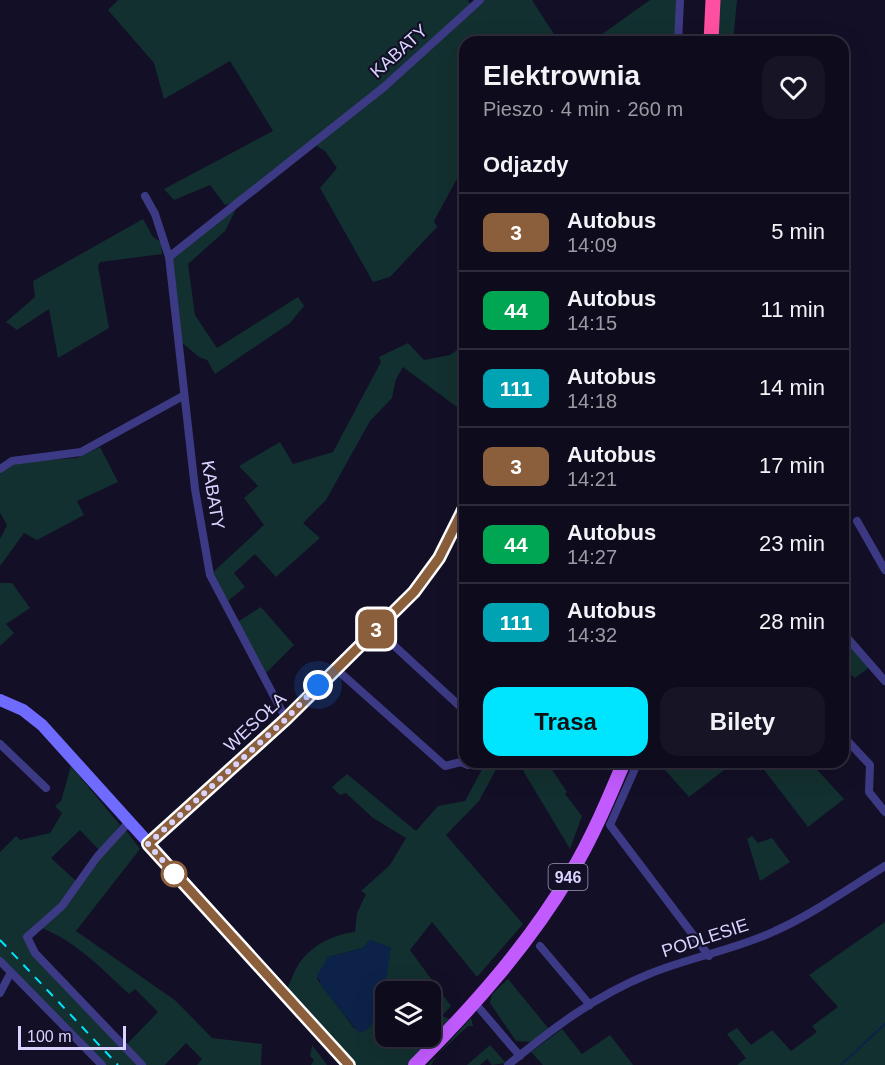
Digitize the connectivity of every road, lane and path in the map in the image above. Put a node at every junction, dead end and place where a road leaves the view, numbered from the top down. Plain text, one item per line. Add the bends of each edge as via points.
1 (480, 0) edge
2 (681, 0) edge
3 (704, 0) edge
4 (713, 0) edge
5 (678, 36) edge
6 (702, 36) edge
7 (711, 36) edge
8 (145, 196) dead end
9 (169, 257) junction
10 (183, 396) junction
11 (0, 469) edge
12 (459, 518) edge
13 (857, 521) dead end
14 (885, 570) edge
15 (376, 629) junction
16 (849, 640) edge
17 (335, 668) junction
18 (885, 681) edge
19 (0, 700) edge
20 (459, 705) edge
21 (286, 719) junction
22 (849, 742) edge
23 (0, 744) edge
24 (459, 762) edge
25 (621, 768) edge
26 (635, 768) edge
27 (46, 788) dead end
28 (885, 812) edge
29 (129, 822) junction
30 (148, 844) junction
31 (885, 866) edge
32 (540, 946) dead end
33 (709, 956) junction
34 (0, 961) edge
35 (252, 961) junction
36 (10, 974) junction
37 (0, 993) edge
38 (474, 1002) junction
39 (590, 1005) junction
40 (441, 1039) edge
41 (433, 1047) edge
42 (435, 1047) edge
43 (520, 1056) junction
44 (102, 1065) edge
45 (142, 1065) edge
46 (338, 1065) edge
47 (349, 1065) edge
48 (415, 1065) edge
49 (422, 1065) edge
50 (508, 1065) edge

1 - 9 street, KABATY via 384,87
2 - 5 street
3 - 6 highway
4 - 7 highway
8 - 9 street, KABATY
9 - 10 street, KABATY
10 - 11 street via 81,452 31,457 12,461
10 - 21 street, KABATY via 210,575
12 - 15 street, WESOŁA via 424,581
13 - 14 street
15 - 17 street, WESOŁA
15 - 20 street
16 - 18 street
17 - 21 street, WESOŁA
17 - 24 street via 445,766
19 - 29 street via 36,719
21 - 30 street, WESOŁA
22 - 28 street via 870,765 869,792
23 - 27 street
25 - 38 main road, 946 via 570,874 518,950
26 - 33 street via 610,825
29 - 30 street
29 - 45 street via 97,857 62,906 27,937 35,953
30 - 35 street
31 - 33 street, PODLESIE via 776,931
32 - 39 street
33 - 39 street, PODLESIE via 650,973
34 - 36 street
35 - 46 street
35 - 47 street
36 - 37 street
36 - 44 street
38 - 40 main road, 946
38 - 43 street
39 - 43 street, PODLESIE via 563,1020
41 - 48 main road, 946
42 - 49 main road, 946
43 - 50 street, PODLESIE

